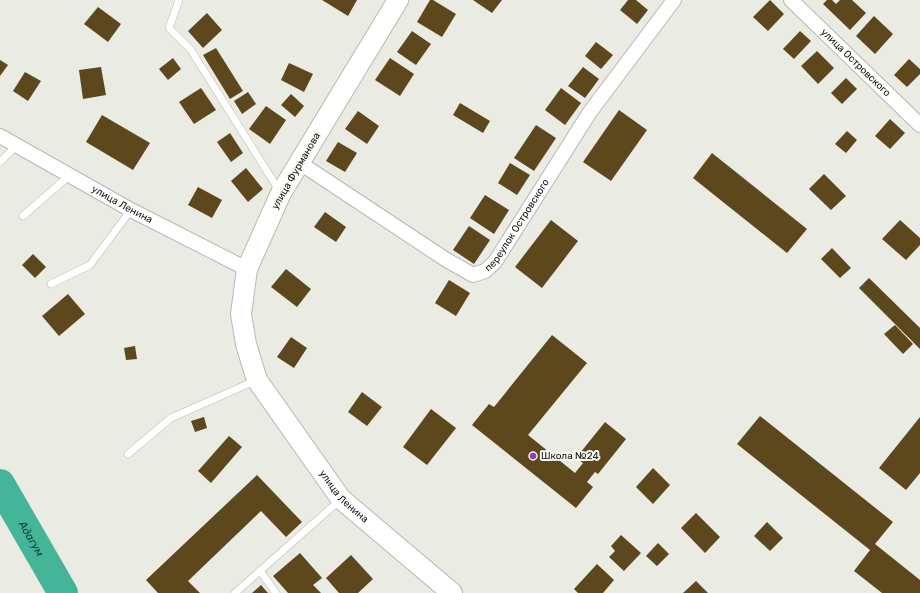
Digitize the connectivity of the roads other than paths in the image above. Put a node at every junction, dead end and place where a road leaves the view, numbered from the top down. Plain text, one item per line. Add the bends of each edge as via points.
1 (179, 0) edge
2 (398, 0) edge
3 (674, 0) edge
4 (791, 0) edge
5 (920, 125) edge
6 (0, 136) edge
7 (16, 146) junction
8 (0, 162) edge
9 (300, 163) junction
10 (70, 175) junction
11 (281, 193) junction
12 (131, 210) junction
13 (23, 216) dead end
14 (247, 269) junction
15 (51, 284) dead end
16 (257, 380) junction
17 (128, 454) dead end
18 (341, 499) junction
19 (260, 571) junction
20 (235, 593) edge
21 (276, 593) edge
22 (452, 593) edge

1 - 11 lane via 169,28 191,50
2 - 9 main road, улица Фурманова
3 - 9 street, переулок Островского via 590,112 495,262 485,271 473,274 445,259
4 - 5 street, улица Островского
6 - 7 street, улица Ленина
7 - 8 lane
7 - 10 street, улица Ленина
9 - 11 main road, улица Фурманова
10 - 12 street, улица Ленина
10 - 13 lane
11 - 14 main road, улица Фурманова
12 - 14 street, улица Ленина
12 - 15 lane via 90,265
14 - 16 main road, улица Фурманова via 241,314 246,344
16 - 17 lane via 171,418
16 - 18 main road, улица Ленина
18 - 19 lane
18 - 22 main road, улица Ленина
19 - 20 lane
19 - 21 lane

